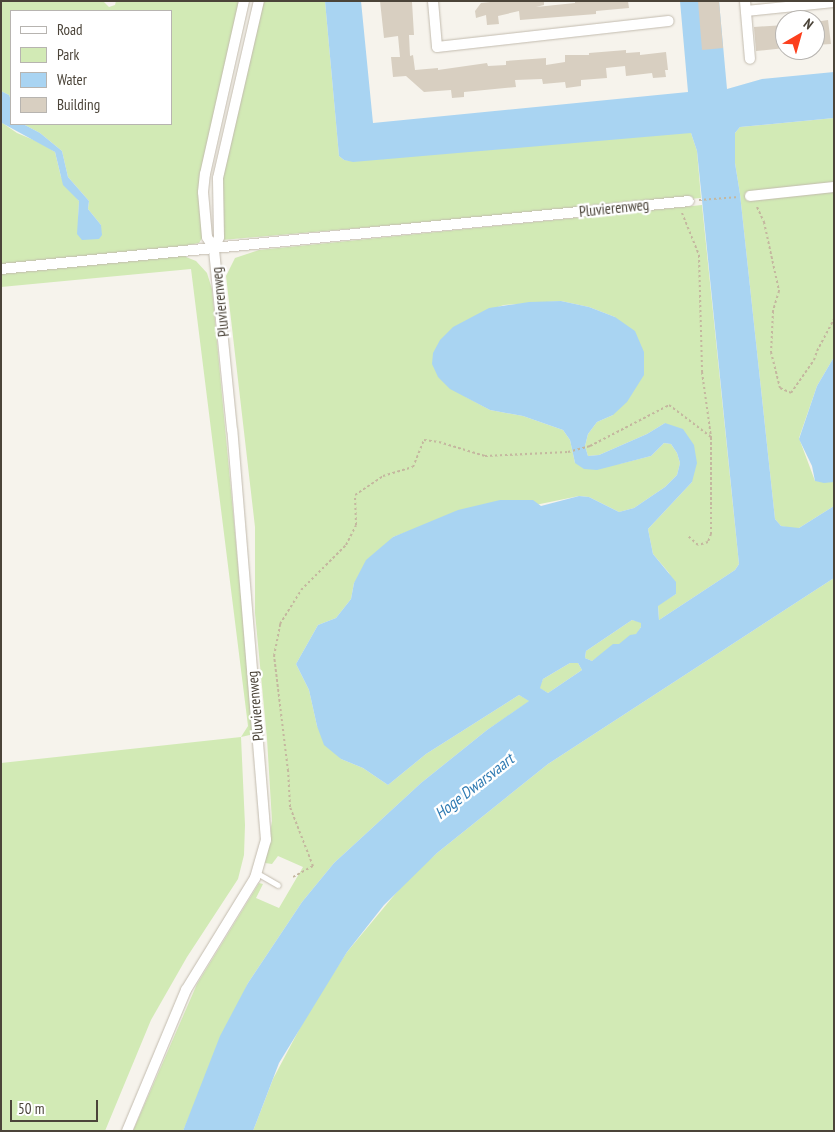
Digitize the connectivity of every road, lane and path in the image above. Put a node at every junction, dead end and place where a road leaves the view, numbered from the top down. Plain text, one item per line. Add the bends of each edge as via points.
1 (244, 1) edge
2 (259, 1) edge
3 (433, 1) edge
4 (834, 2) edge
5 (746, 6) edge
6 (669, 22) dead end
7 (750, 59) dead end
8 (834, 187) edge
9 (750, 196) junction
10 (689, 201) joint
11 (678, 202) junction
12 (214, 249) junction
13 (1, 270) edge
14 (834, 318) edge
15 (711, 437) junction
16 (688, 536) dead end
17 (256, 873) junction
18 (293, 877) dead end
19 (278, 885) dead end
20 (127, 1131) edge

1 - 12 street, Pluvierenweg via 205,174 203,192 207,237
2 - 12 street, Pluvierenweg via 218,178 219,237
3 - 6 street via 437,47
4 - 5 street
5 - 7 street
8 - 9 street
9 - 10 path
9 - 14 path via 750,201 762,213 779,291 771,352 780,388 791,393 814,360
10 - 11 street, Pluvierenweg
11 - 12 street, Pluvierenweg
11 - 15 path via 699,255 702,372
12 - 13 street
12 - 17 street, Pluvierenweg via 266,840
15 - 16 path via 711,534 708,542 698,545
15 - 18 path via 669,405 590,446 568,452 485,456 424,440 413,467 383,476 355,495 356,525 346,545 301,590 280,624 274,656 290,807 313,866
17 - 19 lane
17 - 20 street, Pluvierenweg via 186,990

